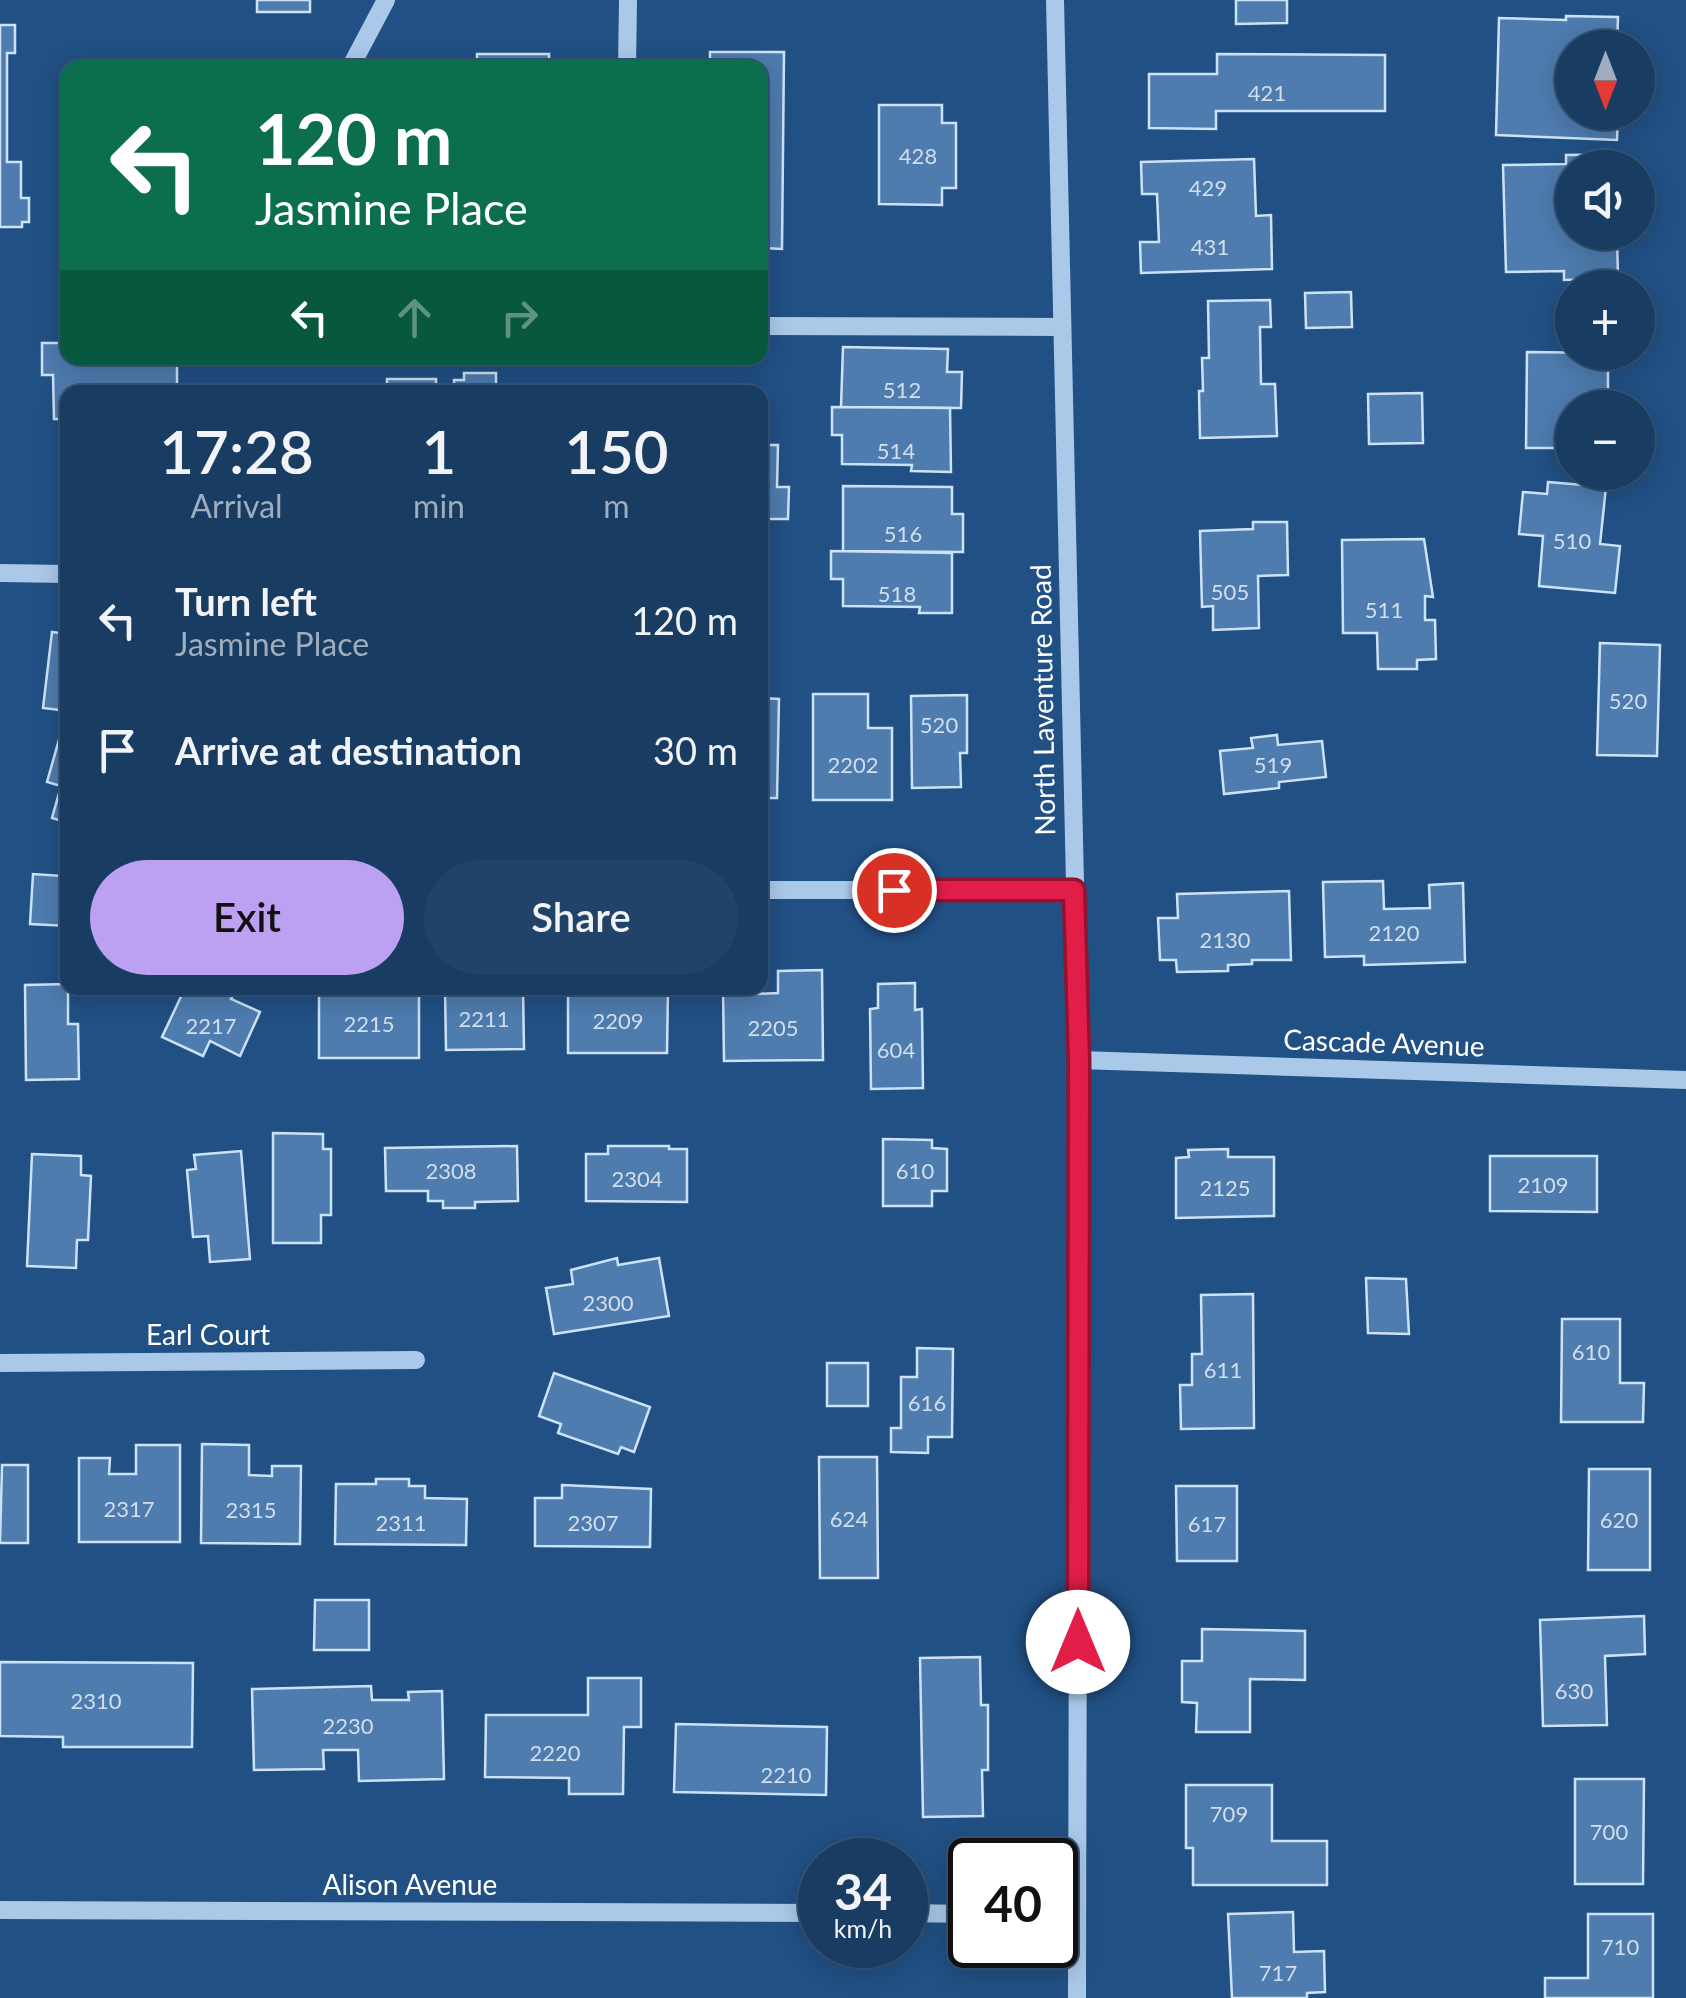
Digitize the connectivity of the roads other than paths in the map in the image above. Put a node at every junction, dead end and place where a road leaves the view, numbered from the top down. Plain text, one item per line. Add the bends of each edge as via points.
1 (386, 0) edge
2 (628, 0) edge
3 (1055, 0) edge
4 (354, 60) edge
5 (627, 60) edge
6 (768, 326) edge
7 (1060, 328) junction
8 (0, 573) edge
9 (60, 574) edge
10 (768, 890) edge
11 (1074, 890) junction
12 (1079, 1060) junction
13 (1686, 1080) edge
14 (416, 1360) dead end
15 (0, 1363) edge
16 (1076, 1838) edge
17 (0, 1910) edge
18 (798, 1913) edge
19 (1076, 1968) edge
20 (1076, 1998) edge

1 - 4 street
2 - 5 street
3 - 7 street, North Laventure Road
6 - 7 street
7 - 11 street, North Laventure Road
8 - 9 street
10 - 11 street
11 - 12 street, North Laventure Road
12 - 13 street, Cascade Avenue
12 - 16 street, North Laventure Road
14 - 15 street, Earl Court
17 - 18 street, Alison Avenue
19 - 20 street, North Laventure Road

